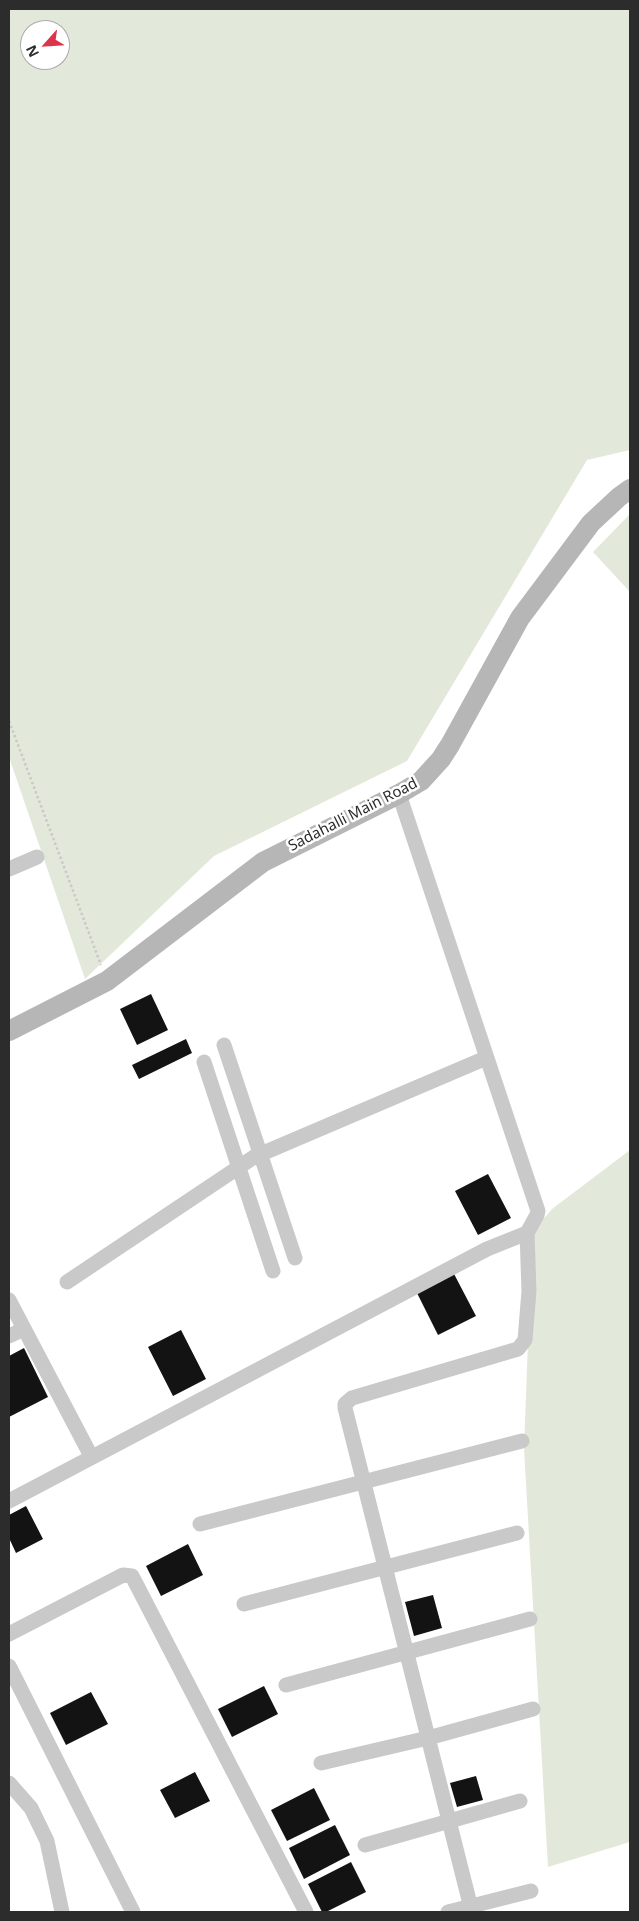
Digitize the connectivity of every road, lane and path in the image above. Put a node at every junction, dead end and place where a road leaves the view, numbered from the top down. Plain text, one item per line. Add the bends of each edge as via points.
1 (630, 490) edge
2 (9, 721) edge
3 (398, 794) junction
4 (37, 858) dead end
5 (9, 869) edge
6 (107, 981) junction
7 (9, 1031) edge
8 (224, 1045) dead end
9 (486, 1058) junction
10 (204, 1062) dead end
11 (260, 1154) junction
12 (238, 1167) junction
13 (527, 1233) junction
14 (295, 1258) dead end
15 (273, 1271) dead end
16 (67, 1282) dead end
17 (9, 1300) edge
18 (24, 1329) junction
19 (9, 1336) edge
20 (522, 1441) dead end
21 (91, 1456) junction
22 (363, 1481) junction
23 (9, 1501) edge
24 (200, 1524) dead end
25 (517, 1533) dead end
26 (385, 1568) junction
27 (244, 1604) dead end
28 (530, 1619) dead end
29 (9, 1634) edge
30 (406, 1652) junction
31 (9, 1666) edge
32 (286, 1685) dead end
33 (533, 1709) dead end
34 (428, 1738) junction
35 (321, 1763) dead end
36 (9, 1783) edge
37 (520, 1802) dead end
38 (449, 1822) junction
39 (365, 1845) dead end
40 (531, 1891) dead end
41 (471, 1910) edge
42 (62, 1912) edge
43 (133, 1912) edge
44 (306, 1912) edge
45 (448, 1912) edge

1 - 3 street, Sadahalli Main Road via 590,523 520,618 442,759 421,781
2 - 6 path
3 - 6 street, Sadahalli Main Road via 263,862
3 - 9 street
4 - 5 street
6 - 7 street, Sadahalli Main Road
8 - 11 street
9 - 11 street
9 - 13 street via 538,1211
10 - 12 street
11 - 12 street
11 - 14 street
12 - 15 street
12 - 16 street
13 - 21 street via 479,1254
13 - 22 street via 529,1291 522,1345 512,1351 348,1400 345,1408
17 - 18 street
18 - 19 street
18 - 21 street
20 - 22 street
21 - 23 street
22 - 24 street
22 - 26 street
25 - 26 street
26 - 27 street
26 - 30 street
28 - 30 street
29 - 44 street via 122,1575 132,1576
30 - 32 street
30 - 34 street
31 - 43 street
33 - 34 street
34 - 35 street
34 - 38 street
36 - 42 street via 31,1808 47,1841
37 - 38 street
38 - 39 street
38 - 41 street
40 - 41 street
41 - 45 street

